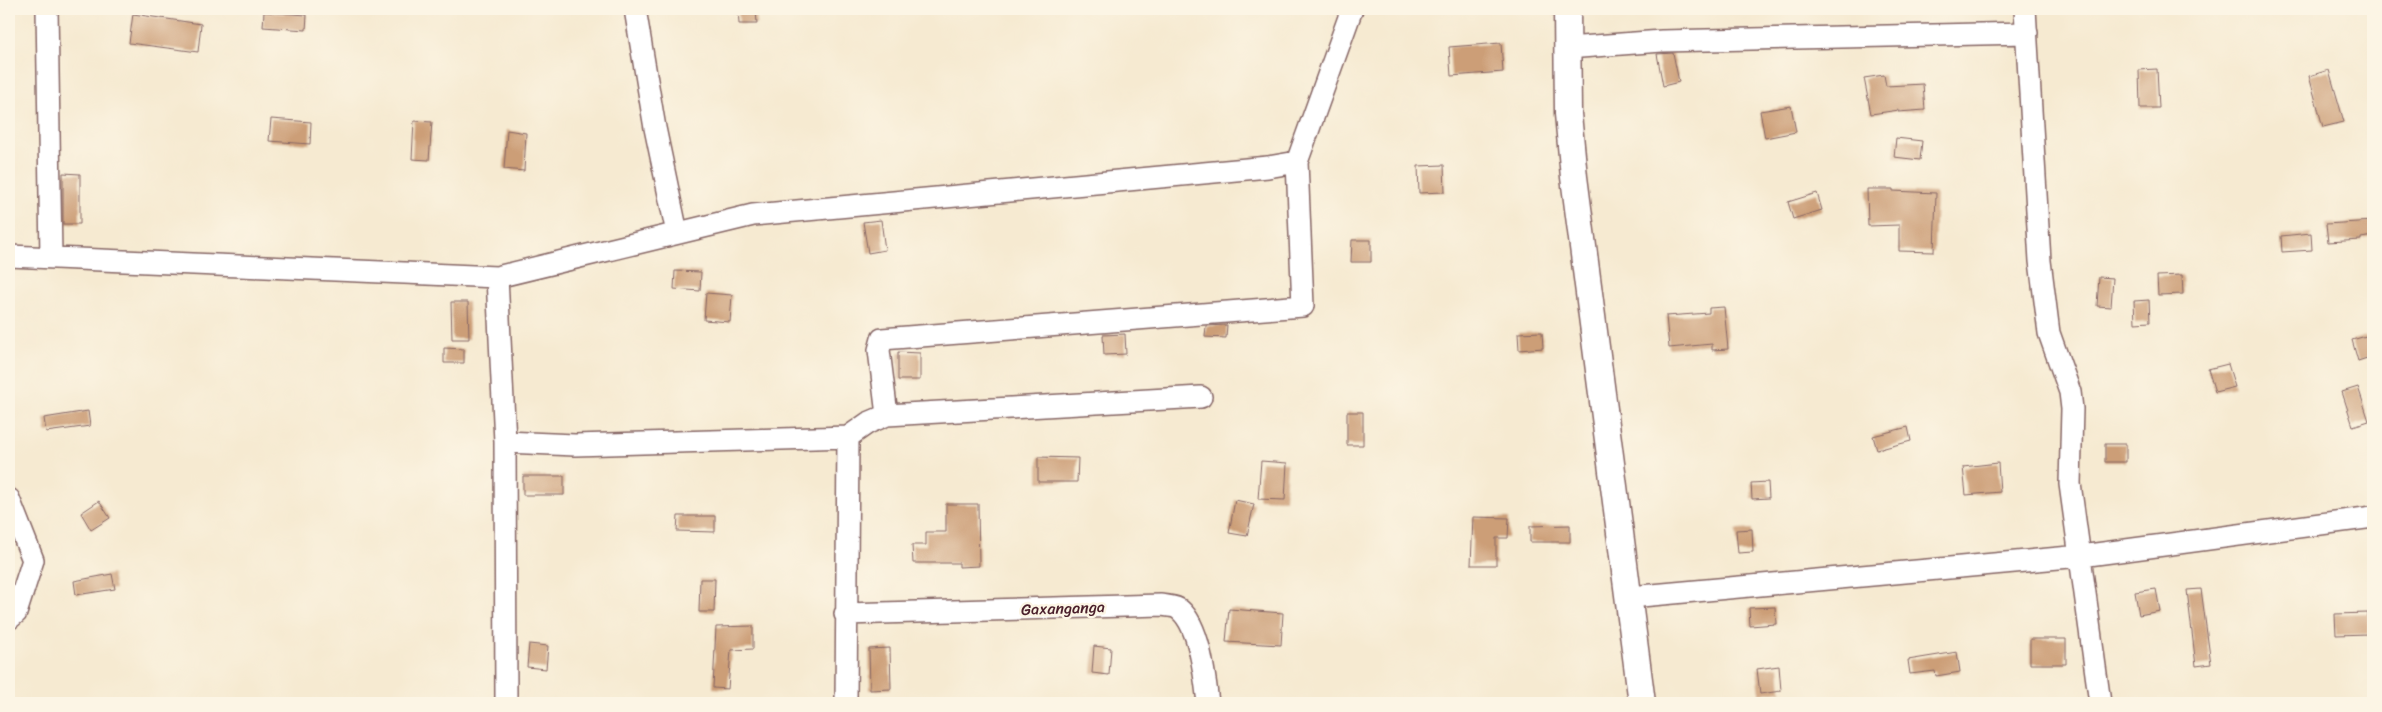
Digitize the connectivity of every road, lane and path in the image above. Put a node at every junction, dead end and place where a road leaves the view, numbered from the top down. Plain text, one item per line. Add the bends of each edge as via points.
1 (47, 9) edge
2 (635, 9) edge
3 (1352, 9) edge
4 (1567, 9) edge
5 (2025, 9) edge
6 (2027, 33) junction
7 (1567, 48) junction
8 (1297, 162) junction
9 (676, 233) junction
10 (9, 256) edge
11 (51, 258) junction
12 (497, 277) junction
13 (1201, 397) dead end
14 (887, 415) junction
15 (848, 436) junction
16 (505, 442) junction
17 (9, 499) edge
18 (2373, 517) edge
19 (2081, 556) junction
20 (1630, 597) junction
21 (845, 614) junction
22 (9, 619) edge
23 (506, 703) edge
24 (846, 703) edge
25 (1208, 703) edge
26 (1642, 703) edge
27 (2100, 703) edge

1 - 11 street
2 - 9 street
3 - 8 street
4 - 7 street
5 - 6 street
6 - 7 street via 1662,42
6 - 19 street via 2040,260 2049,334 2070,392 2070,484
7 - 20 street via 1568,114 1574,177 1610,466
8 - 9 street via 753,215
8 - 14 street via 1304,306 882,339 880,350
9 - 12 street
10 - 11 street
11 - 12 street
12 - 16 street
13 - 14 street
14 - 15 street
15 - 16 street via 575,445
15 - 21 street
16 - 23 street
17 - 22 street via 33,560 16,613
18 - 19 street
19 - 20 street
19 - 27 street
20 - 26 street
21 - 24 street
21 - 25 street, Gaxanganga via 1161,605 1179,608 1190,623 1202,663

